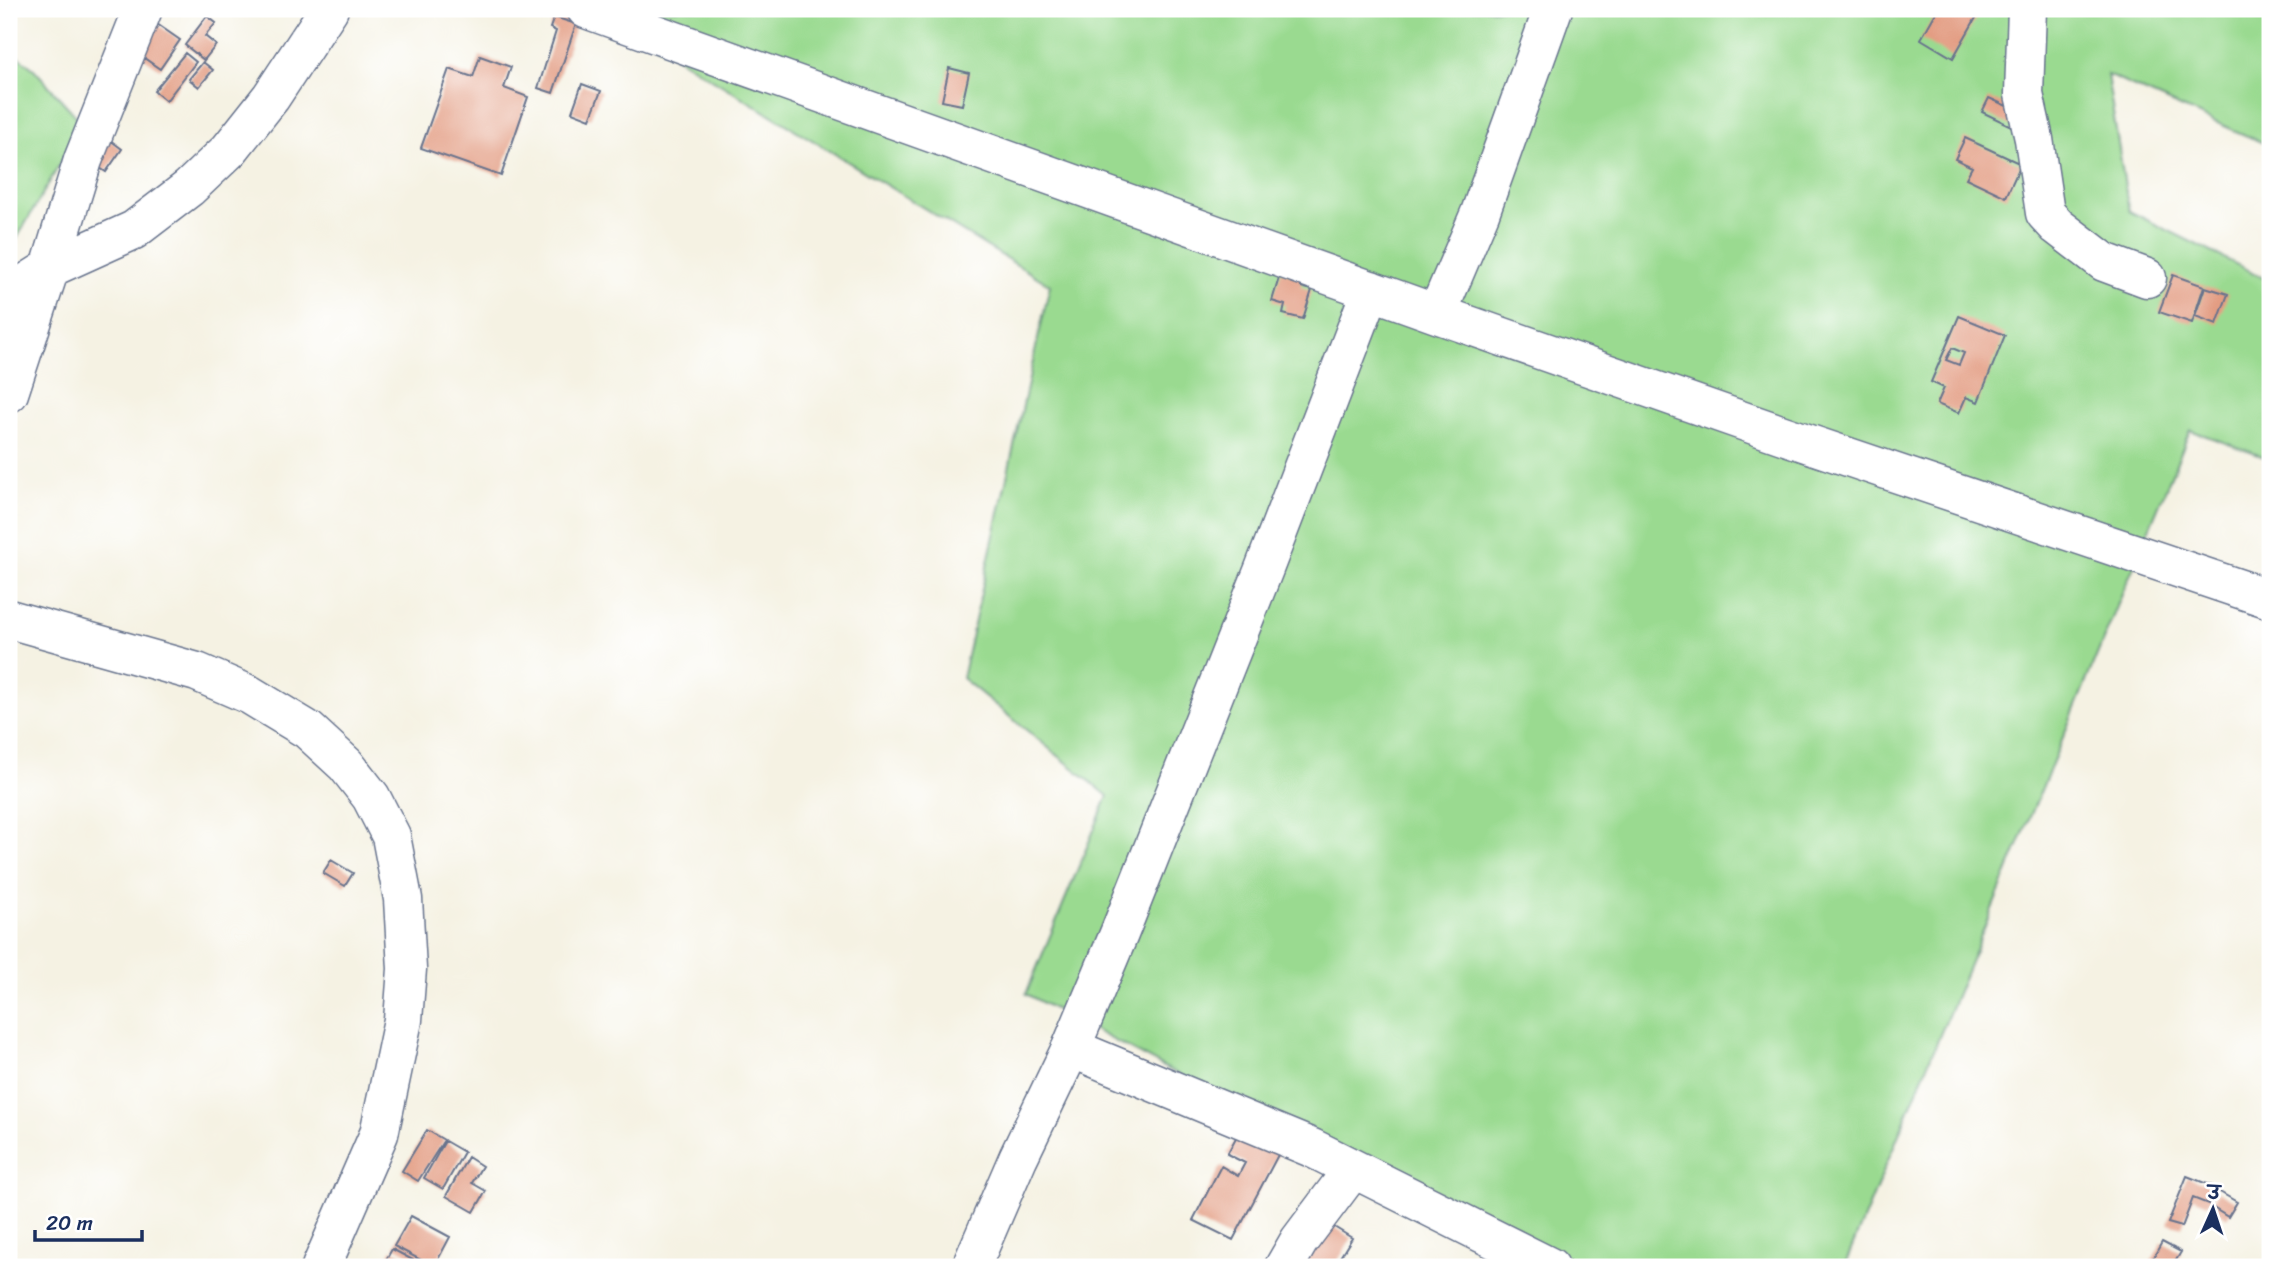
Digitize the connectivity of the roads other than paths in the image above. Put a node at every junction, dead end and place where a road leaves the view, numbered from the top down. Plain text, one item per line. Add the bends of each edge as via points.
1 (143, 9) edge
2 (329, 9) edge
3 (586, 9) edge
4 (1553, 9) edge
5 (2027, 9) edge
6 (51, 268) junction
7 (2147, 278) dead end
8 (1371, 290) junction
9 (9, 294) edge
10 (1437, 314) junction
11 (9, 393) edge
12 (2270, 599) edge
13 (9, 619) edge
14 (1071, 1048) junction
15 (1353, 1169) junction
16 (321, 1267) edge
17 (971, 1267) edge
18 (1284, 1267) edge
19 (1550, 1267) edge

1 - 6 street via 83,160
2 - 6 street via 271,97 229,150 189,188 134,230
3 - 8 street
4 - 10 street via 1480,213
5 - 7 street via 2024,94 2045,213 2104,262
6 - 9 street
6 - 11 street
8 - 10 street
8 - 14 street
10 - 12 street
13 - 16 street via 197,672 250,695 308,730 346,765 371,797 391,835 403,900 407,970 402,1020 379,1134
14 - 15 street via 1312,1147
14 - 17 street
15 - 18 street
15 - 19 street

